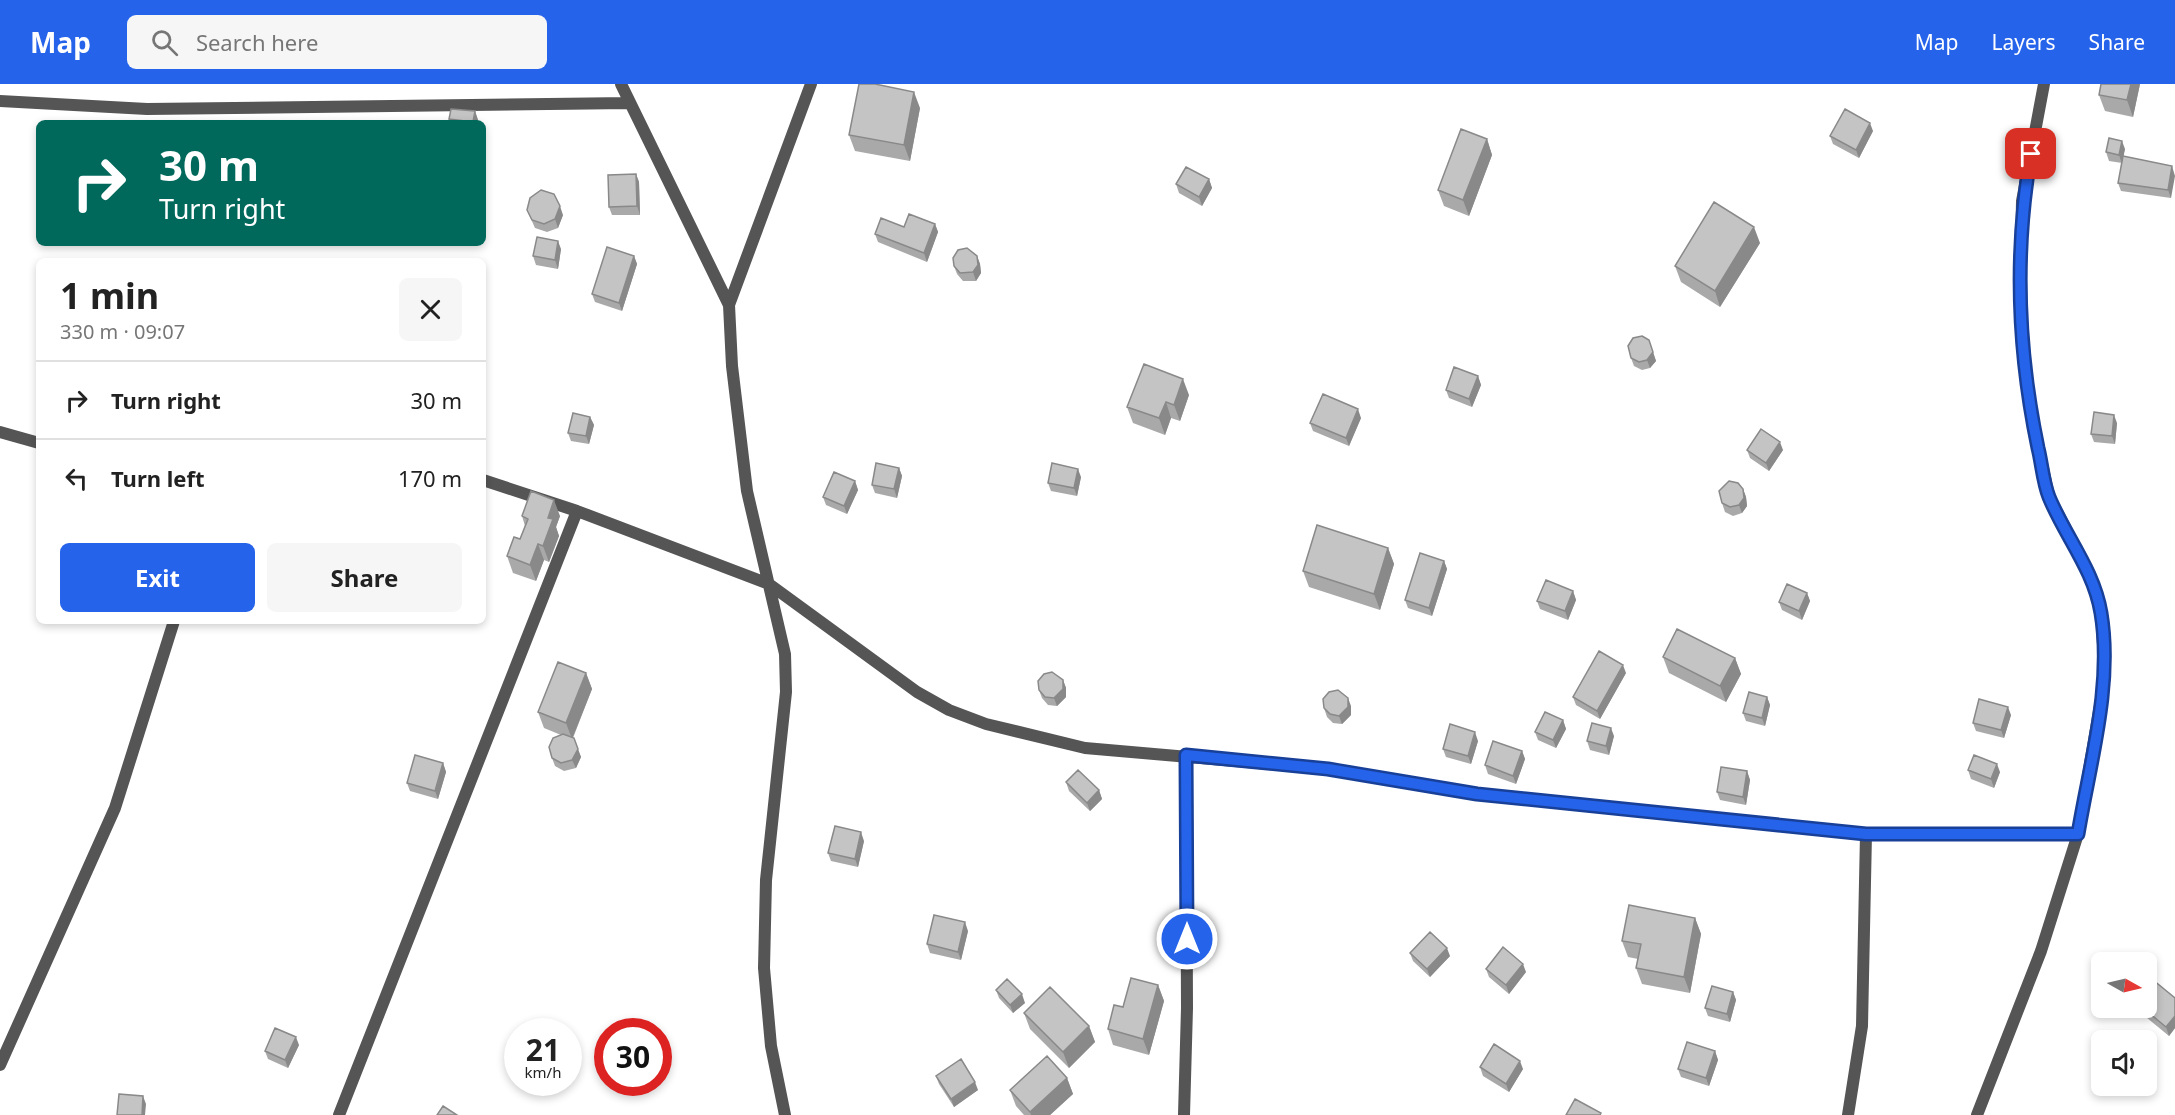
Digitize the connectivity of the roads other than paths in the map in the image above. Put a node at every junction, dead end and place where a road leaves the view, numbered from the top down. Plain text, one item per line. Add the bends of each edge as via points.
1 (621, 84) edge
2 (811, 84) edge
3 (2044, 84) edge
4 (0, 101) edge
5 (629, 103) junction
6 (729, 305) junction
7 (0, 432) edge
8 (36, 442) edge
9 (486, 481) edge
10 (577, 511) junction
11 (769, 584) junction
12 (173, 624) edge
13 (1186, 755) junction
14 (1866, 834) junction
15 (2078, 834) junction
16 (0, 1065) edge
17 (339, 1115) edge
18 (785, 1115) edge
19 (1184, 1115) edge
20 (1848, 1115) edge
21 (1977, 1115) edge

1 - 5 street
2 - 6 street
3 - 15 street via 2022,201 2020,306 2029,404 2049,496 2090,576 2101,612 2105,676
4 - 5 street via 181,110
5 - 6 street
6 - 11 street via 747,491
7 - 8 street
9 - 10 street
10 - 11 street
10 - 17 street
11 - 13 street via 917,692 949,710 986,724 1085,748
11 - 18 street via 785,654 786,692 766,880 764,968 771,1046
12 - 16 street via 115,808
13 - 14 street via 1328,769 1477,794
13 - 19 street
14 - 15 street
14 - 20 street via 1862,1026
15 - 21 street via 2042,951

